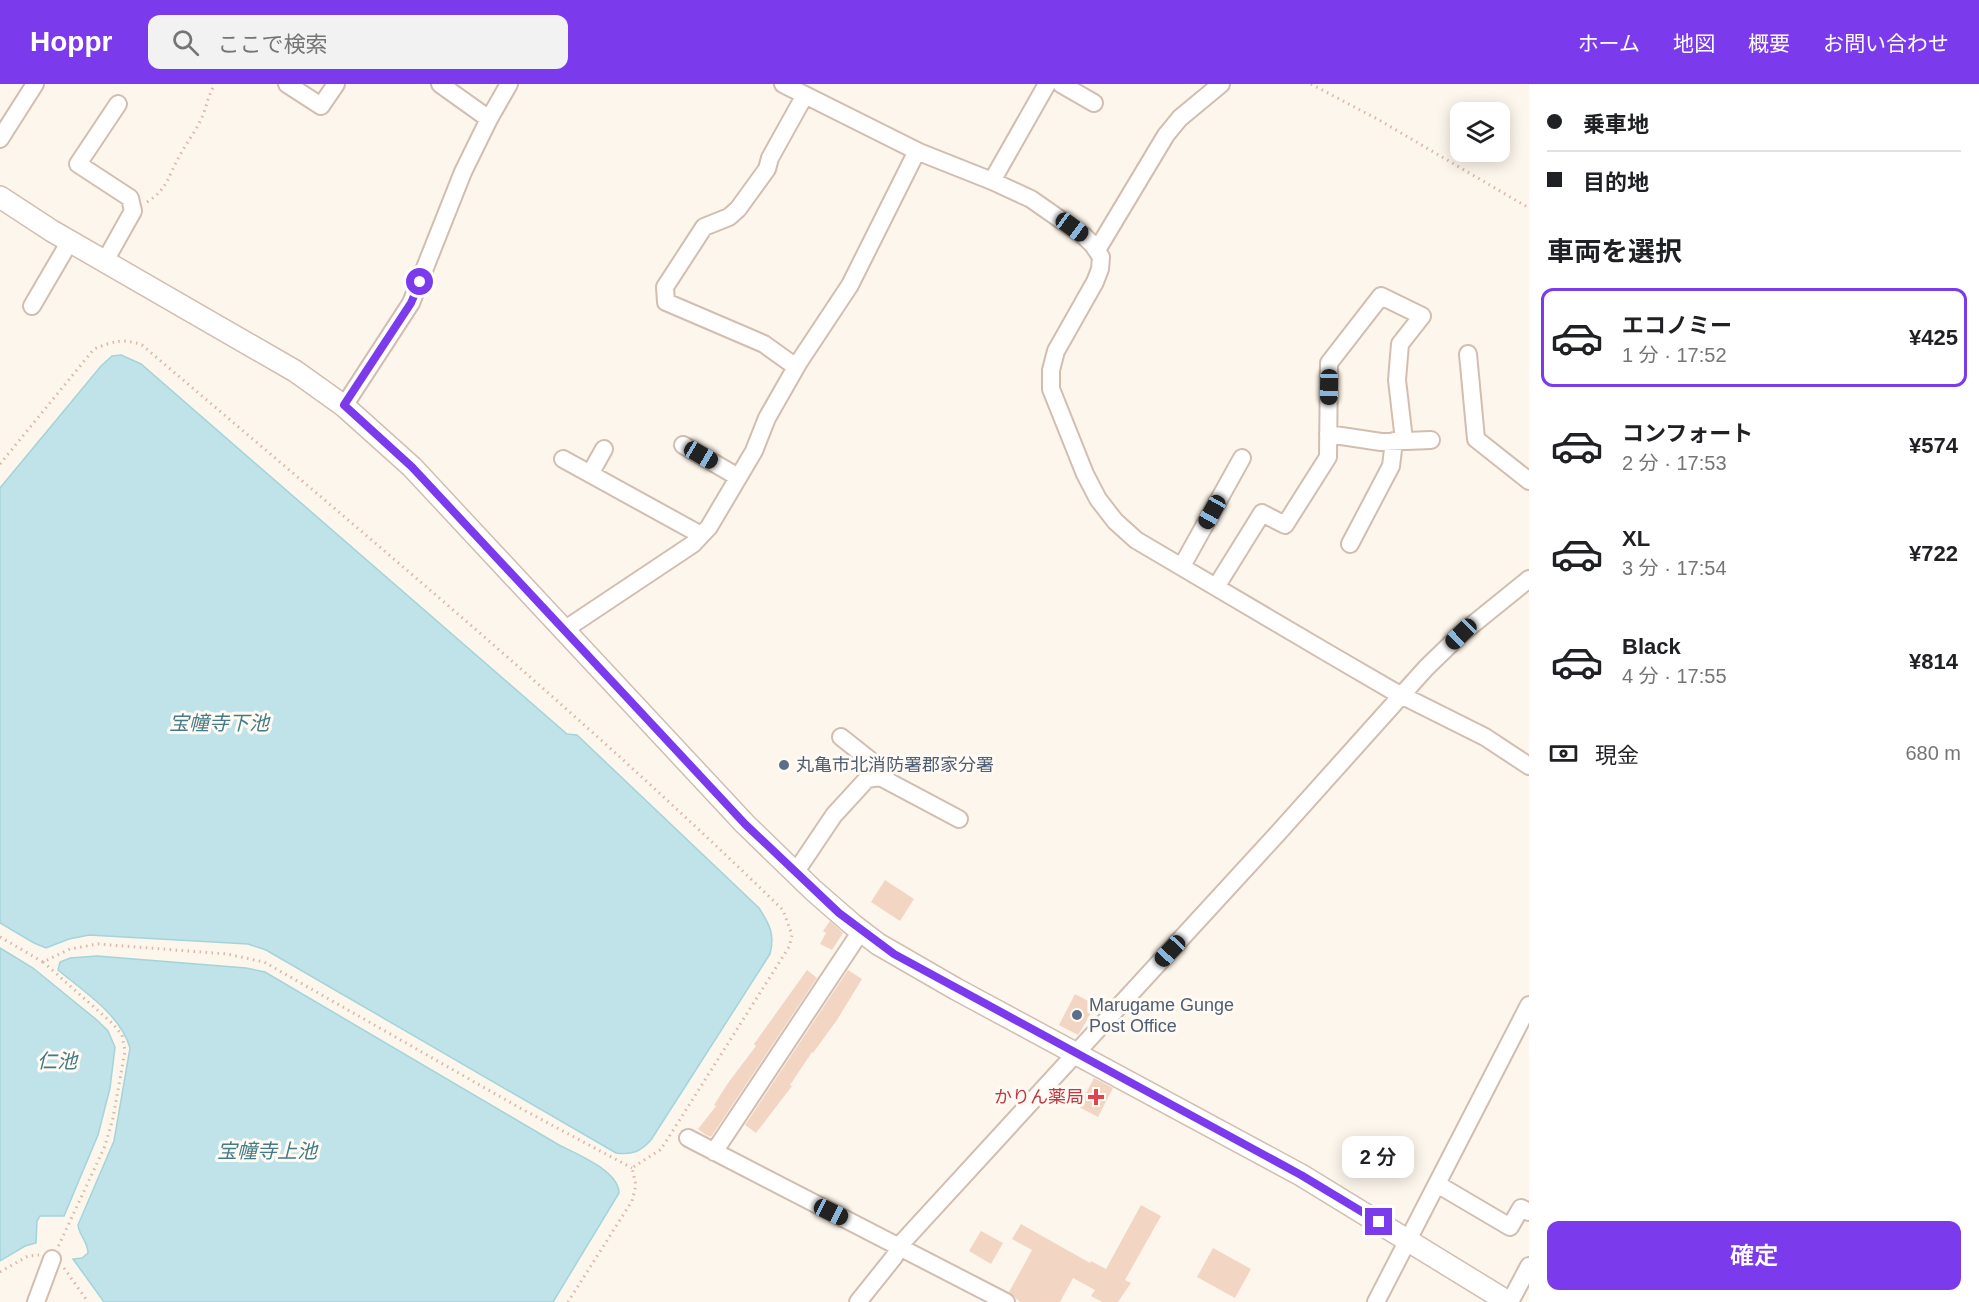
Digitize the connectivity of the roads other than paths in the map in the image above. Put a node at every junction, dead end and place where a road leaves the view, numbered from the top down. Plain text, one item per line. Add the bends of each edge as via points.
1 (34, 84) edge
2 (287, 84) edge
3 (336, 84) edge
4 (440, 84) edge
5 (509, 84) edge
6 (1047, 84) edge
7 (1061, 84) edge
8 (1221, 84) edge
9 (793, 88) edge
10 (1094, 103) dead end
11 (117, 104) dead end
12 (489, 119) junction
13 (0, 139) edge
14 (917, 151) junction
15 (992, 180) junction
16 (0, 197) edge
17 (70, 241) junction
18 (1097, 250) junction
19 (105, 261) junction
20 (32, 306) dead end
21 (1468, 354) dead end
22 (796, 367) junction
23 (344, 405) junction
24 (1328, 434) junction
25 (1399, 440) junction
26 (1431, 440) dead end
27 (683, 445) dead end
28 (604, 449) dead end
29 (1242, 458) dead end
30 (563, 459) dead end
31 (590, 474) junction
32 (738, 477) junction
33 (1529, 481) edge
34 (701, 535) junction
35 (1350, 544) dead end
36 (1182, 566) junction
37 (1529, 579) edge
38 (1216, 587) junction
39 (564, 630) junction
40 (1402, 695) junction
41 (841, 737) dead end
42 (1529, 766) edge
43 (873, 778) junction
44 (959, 819) dead end
45 (795, 873) junction
46 (861, 931) junction
47 (1529, 1005) edge
48 (1076, 1052) junction
49 (688, 1138) dead end
50 (714, 1152) junction
51 (1437, 1184) junction
52 (1529, 1212) edge
53 (1408, 1240) junction
54 (899, 1246) junction
55 (52, 1259) road end
56 (1529, 1266) edge
57 (36, 1302) edge
58 (858, 1302) edge
59 (1006, 1302) edge
60 (1376, 1302) edge
61 (1509, 1302) edge

1 - 13 street
2 - 3 street via 321,106
4 - 12 street
5 - 12 street
6 - 15 street
7 - 10 street
8 - 18 street via 1166,135
9 - 14 street
9 - 22 street via 767,169 738,209 704,226 665,287 666,302 764,344
11 - 19 street via 78,164 129,198 133,211
12 - 23 street via 463,172 411,303
14 - 15 street
14 - 22 street via 850,285
15 - 18 street via 1031,199 1084,236
16 - 17 street
17 - 19 street
17 - 20 street
18 - 36 street via 1101,257 1098,275 1056,351 1051,389 1085,474 1114,521
19 - 23 street
21 - 33 street via 1476,439
22 - 32 street
23 - 39 street via 412,467
24 - 25 street via 1381,442
24 - 25 street via 1329,363 1381,296 1422,316 1400,344
24 - 38 street via 1328,457 1285,525 1262,513
25 - 26 street
25 - 35 street via 1391,466
27 - 32 street
28 - 31 street
29 - 36 street
30 - 31 street
31 - 34 street
32 - 34 street via 710,527
34 - 39 street
36 - 38 street
37 - 40 street via 1461,634
38 - 40 street
39 - 45 street
40 - 42 street via 1485,737
40 - 48 street
41 - 43 street via 870,760
43 - 44 street via 880,777
43 - 45 street via 867,779 834,815
45 - 46 street
46 - 48 street via 910,964
46 - 50 street
47 - 51 street
48 - 53 street via 1301,1175
48 - 54 street
49 - 50 street
50 - 54 street
51 - 52 street via 1510,1227 1521,1208
51 - 53 street
53 - 60 street
53 - 61 street
54 - 58 street
54 - 59 street
55 - 57 street
56 - 61 street

